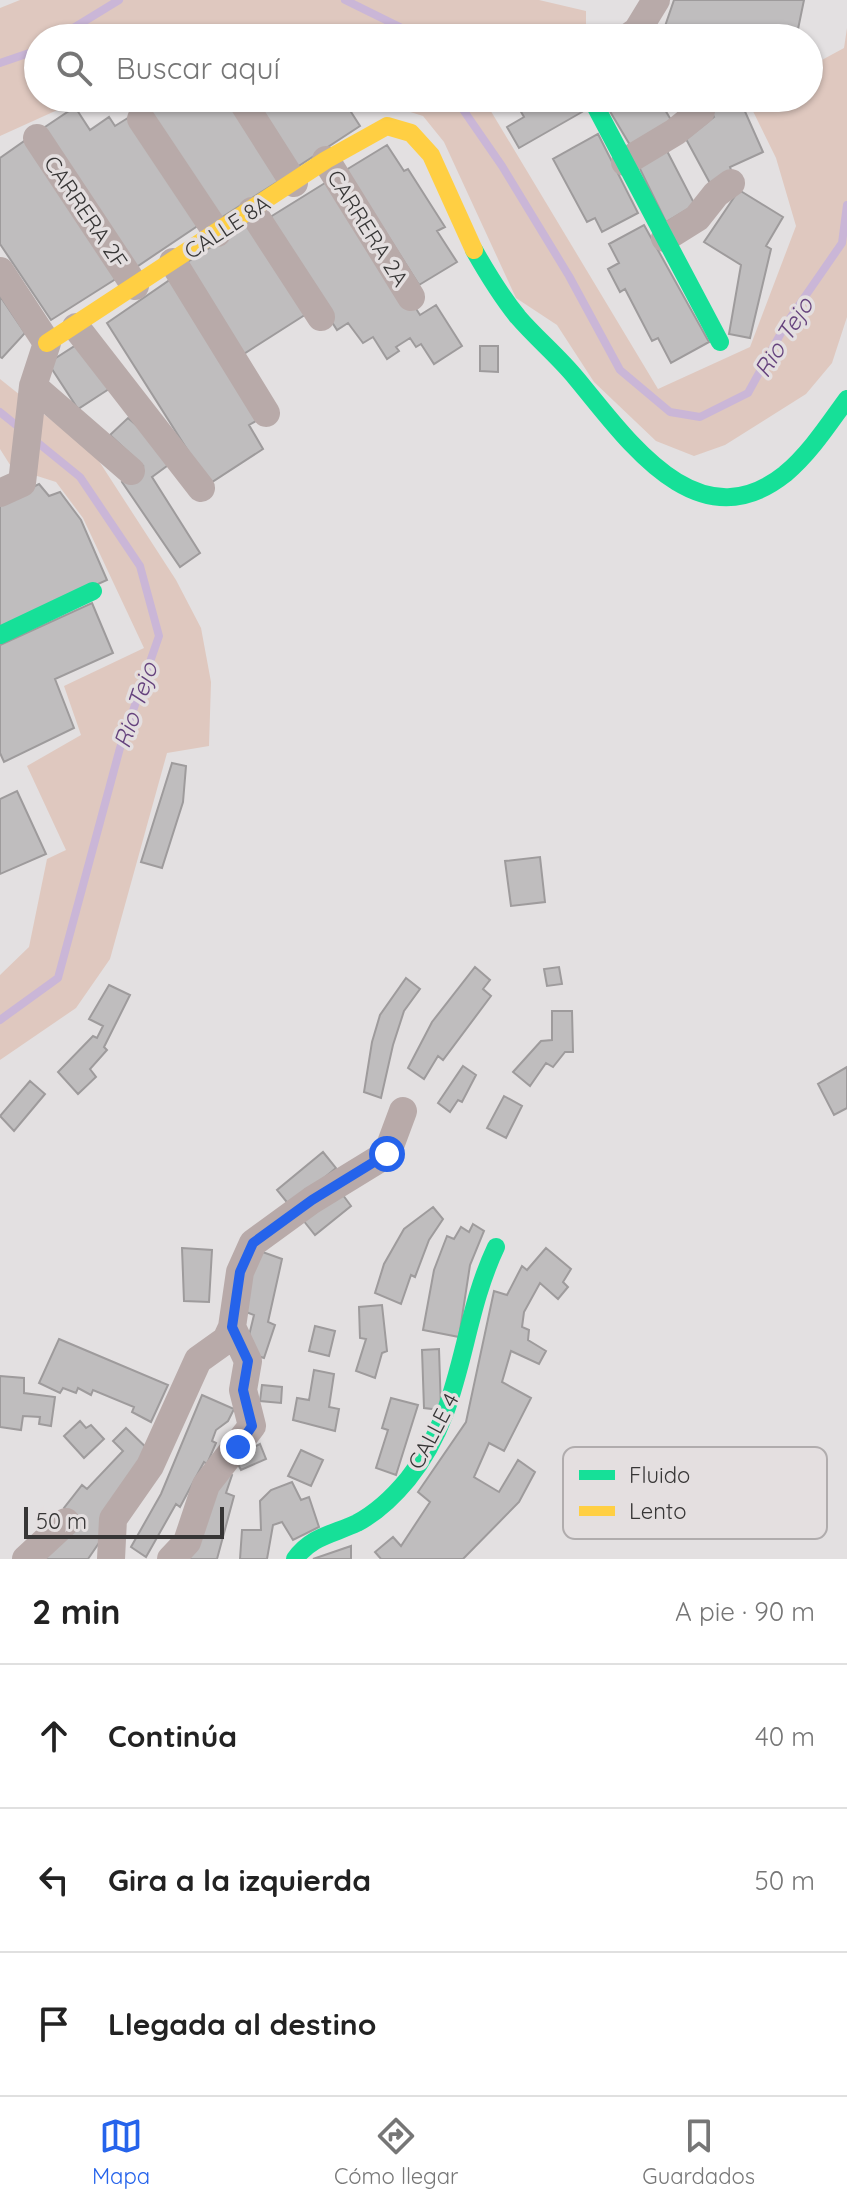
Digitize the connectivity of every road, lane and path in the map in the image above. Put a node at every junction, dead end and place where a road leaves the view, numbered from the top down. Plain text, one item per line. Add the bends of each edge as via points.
1 (656, 0) edge
2 (641, 24) edge
3 (249, 112) edge
4 (598, 112) edge
5 (700, 112) edge
6 (141, 119) dead end
7 (37, 138) dead end
8 (326, 160) junction
9 (625, 162) junction
10 (294, 183) junction
11 (731, 183) dead end
12 (252, 211) junction
13 (217, 233) junction
14 (665, 238) junction
15 (173, 262) junction
16 (0, 271) edge
17 (135, 286) junction
18 (411, 297) dead end
19 (321, 317) dead end
20 (76, 327) junction
21 (720, 342) dead end
22 (47, 343) junction
23 (32, 394) junction
24 (847, 399) edge
25 (266, 413) dead end
26 (131, 471) dead end
27 (15, 480) edge
28 (201, 488) dead end
29 (93, 591) dead end
30 (0, 635) edge
31 (403, 1111) dead end
32 (496, 1247) dead end
33 (232, 1327) junction
34 (66, 1522) dead end
35 (26, 1559) edge
36 (111, 1559) edge
37 (171, 1559) edge
38 (295, 1559) edge

1 - 2 street
3 - 10 street
4 - 9 street
5 - 9 street
6 - 13 street
7 - 17 street, CARRERA 2F
8 - 10 street, CALLE 8A
8 - 18 street, CARRERA 2A
8 - 24 street, CALLE 8A via 387,126 410,132 428,149 495,287 624,436 692,491 735,497 780,479
9 - 14 street
10 - 12 street, CALLE 8A
11 - 14 street via 697,218
12 - 13 street, CALLE 8A
12 - 19 street
13 - 15 street, CALLE 8A
14 - 21 street
15 - 17 street, CALLE 8A
15 - 25 street
16 - 22 street
17 - 20 street, CALLE 8A
20 - 22 street, CALLE 8A
20 - 28 street
22 - 23 street
23 - 26 street
23 - 27 street
29 - 30 street
31 - 33 street via 387,1154 253,1243 240,1272
32 - 38 street, CALLE 4 via 483,1271 450,1408 418,1464 397,1493 362,1520 331,1529
33 - 36 street via 226,1340 198,1360 150,1466 113,1519
33 - 37 street via 248,1361 243,1390 252,1426 206,1485 187,1542
34 - 35 street

